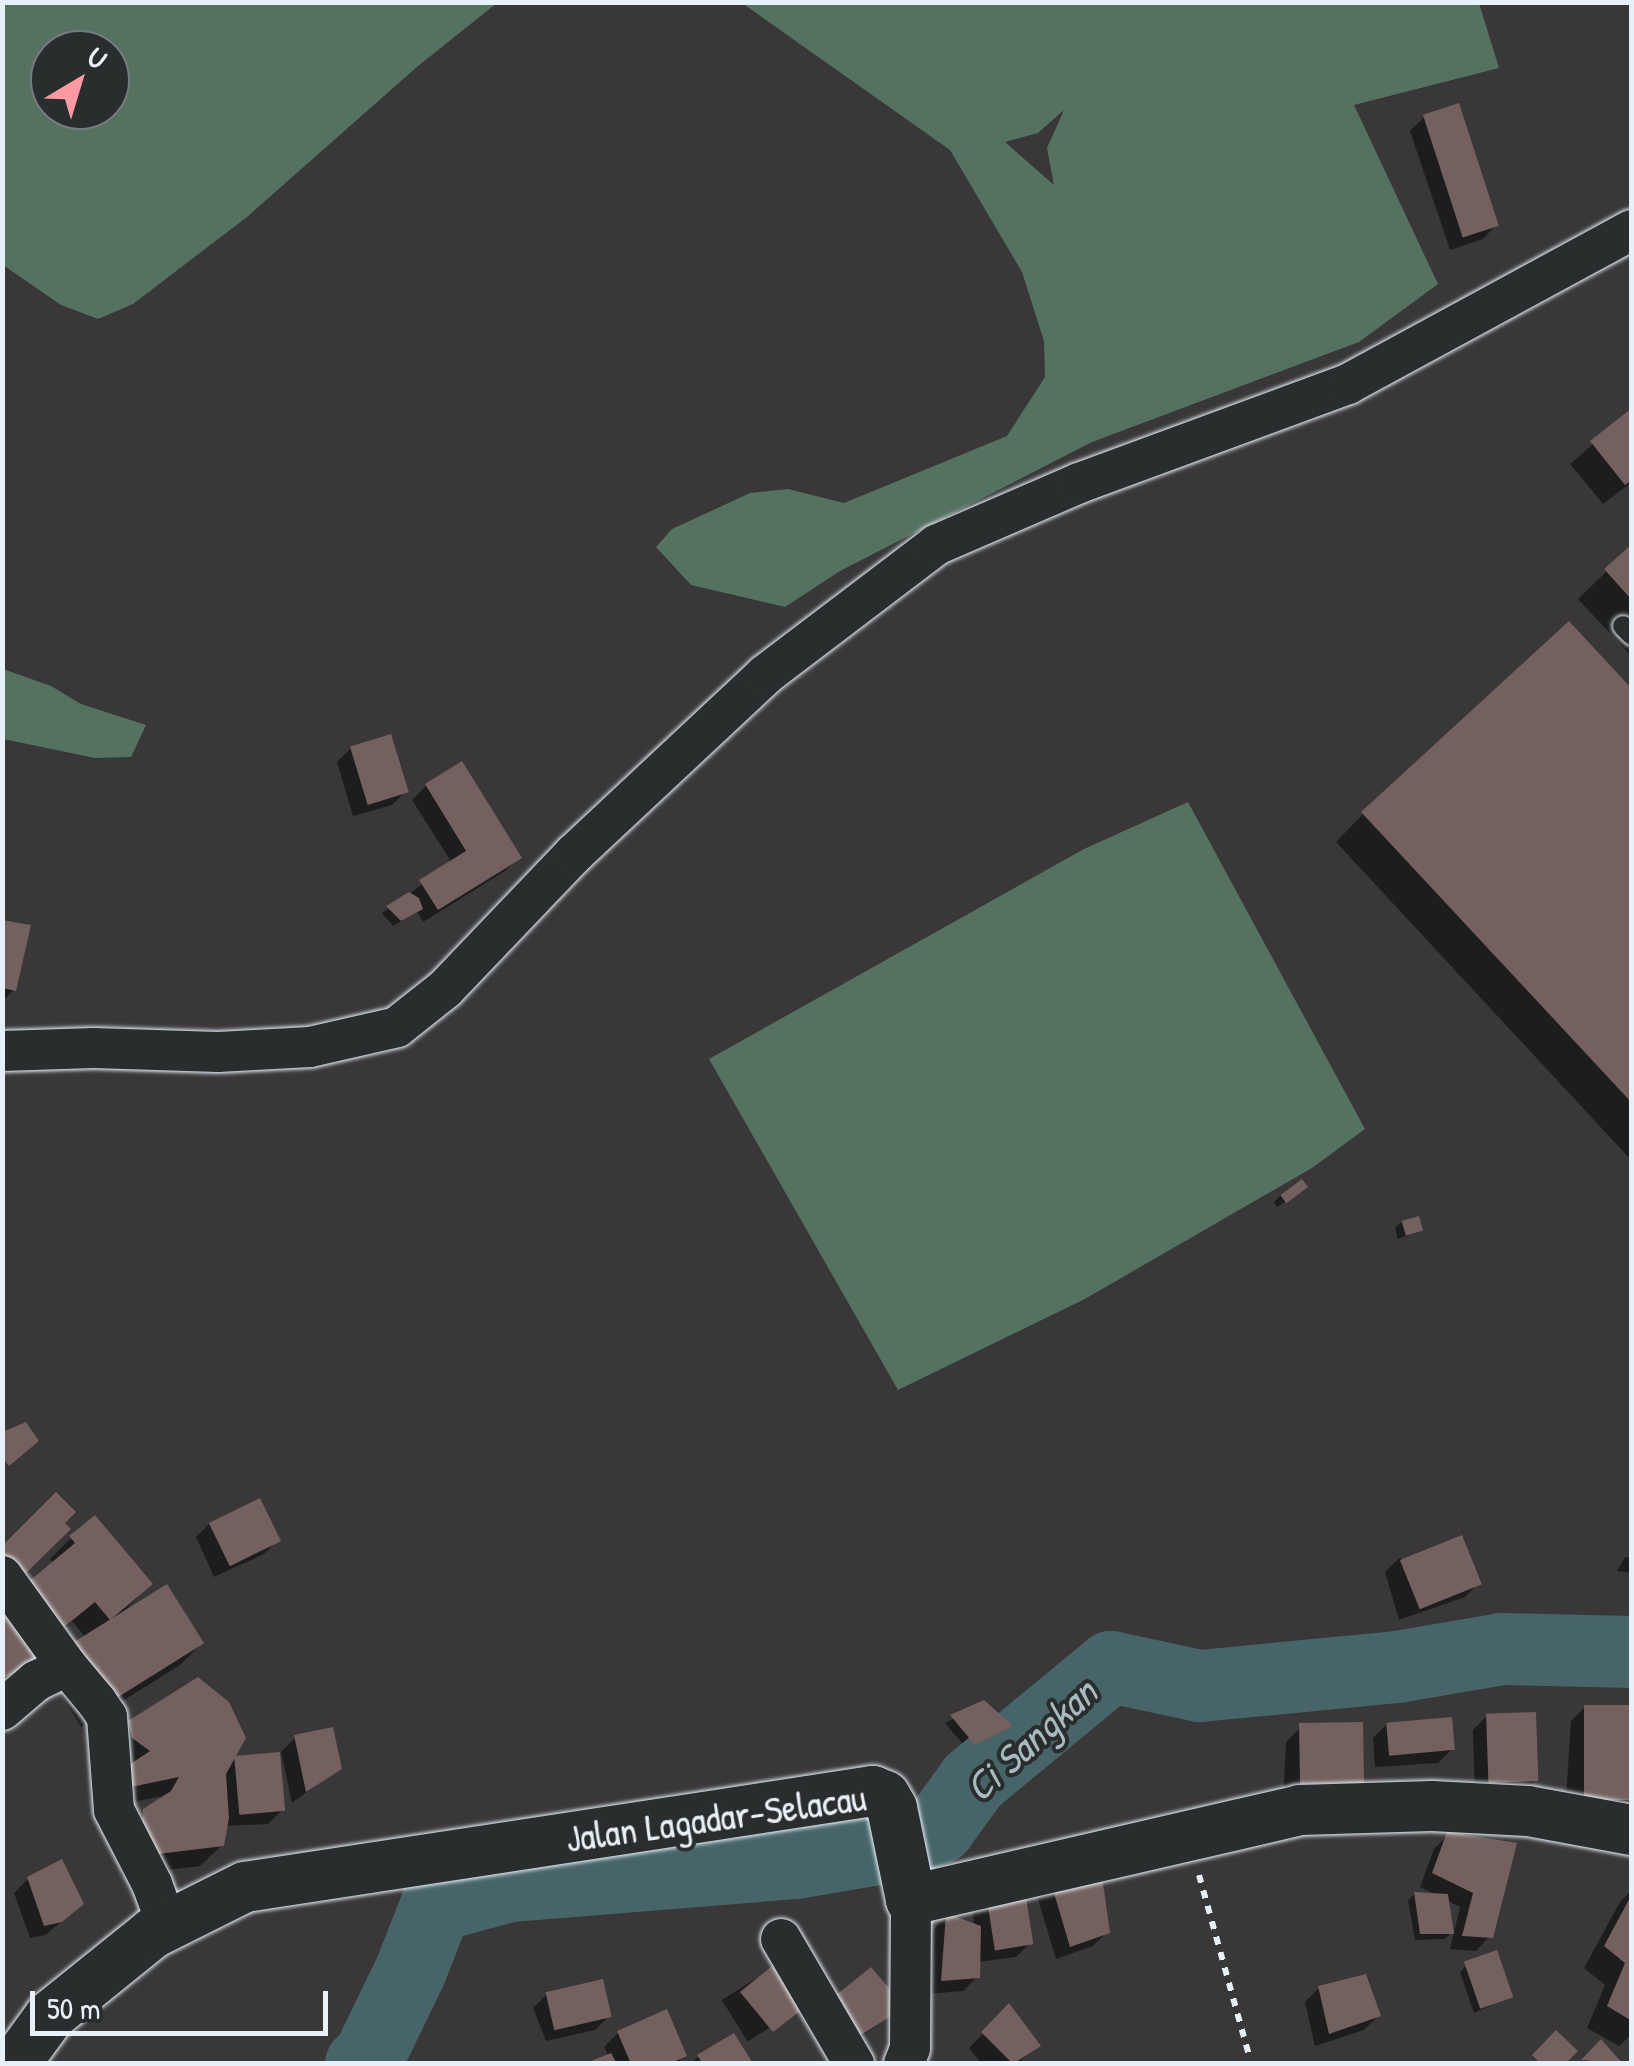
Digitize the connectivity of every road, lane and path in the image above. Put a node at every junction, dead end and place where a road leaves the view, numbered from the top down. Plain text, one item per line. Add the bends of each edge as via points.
1 (1632, 230) edge
2 (2, 1052) edge
3 (2, 1576) edge
4 (67, 1666) junction
5 (2, 1710) edge
6 (1632, 1830) edge
7 (1188, 1835) junction
8 (910, 1894) junction
9 (160, 1906) junction
10 (781, 1939) dead end
11 (1250, 2059) dead end
12 (14, 2064) edge
13 (854, 2064) edge
14 (904, 2064) edge

1 - 2 street via 1348,384 1079,483 936,545 765,676 397,1027 310,1047
3 - 4 street
4 - 5 street
4 - 9 street via 108,1716 114,1810
6 - 7 street via 1528,1811 1366,1806 1300,1810
7 - 8 street
7 - 11 path
8 - 9 street, Jalan Lagadar-Selacau via 889,1800 872,1791 271,1882
8 - 14 street
9 - 12 street, Jalan Lagadar-Selacau via 50,2016
10 - 13 street

